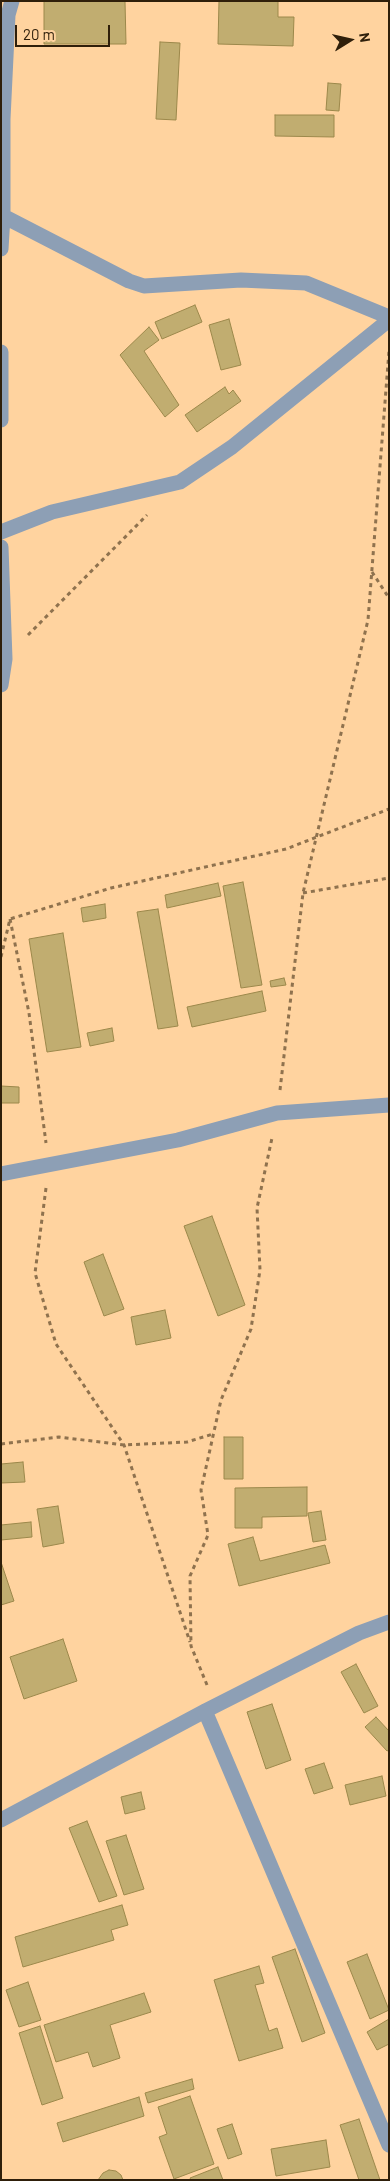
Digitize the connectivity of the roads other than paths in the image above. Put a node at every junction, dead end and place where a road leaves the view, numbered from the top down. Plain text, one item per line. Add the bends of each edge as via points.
1 (12, 1) edge
2 (4, 216) junction
3 (1, 248) edge
4 (389, 318) edge
5 (1, 352) edge
6 (1, 420) edge
7 (1, 532) edge
8 (1, 547) edge
9 (1, 685) edge
10 (389, 1105) edge
11 (1, 1174) edge
12 (389, 1622) edge
13 (205, 1711) junction
14 (1, 1820) edge
15 (389, 2145) edge

1 - 2 street via 8,15 3,119
2 - 3 street
2 - 4 street via 144,286 241,280 306,283
4 - 7 street via 232,447 180,482 52,512
5 - 6 street
8 - 9 street via 5,659
10 - 11 street via 277,1113 178,1140
12 - 13 street via 359,1633
13 - 14 street
13 - 15 street

